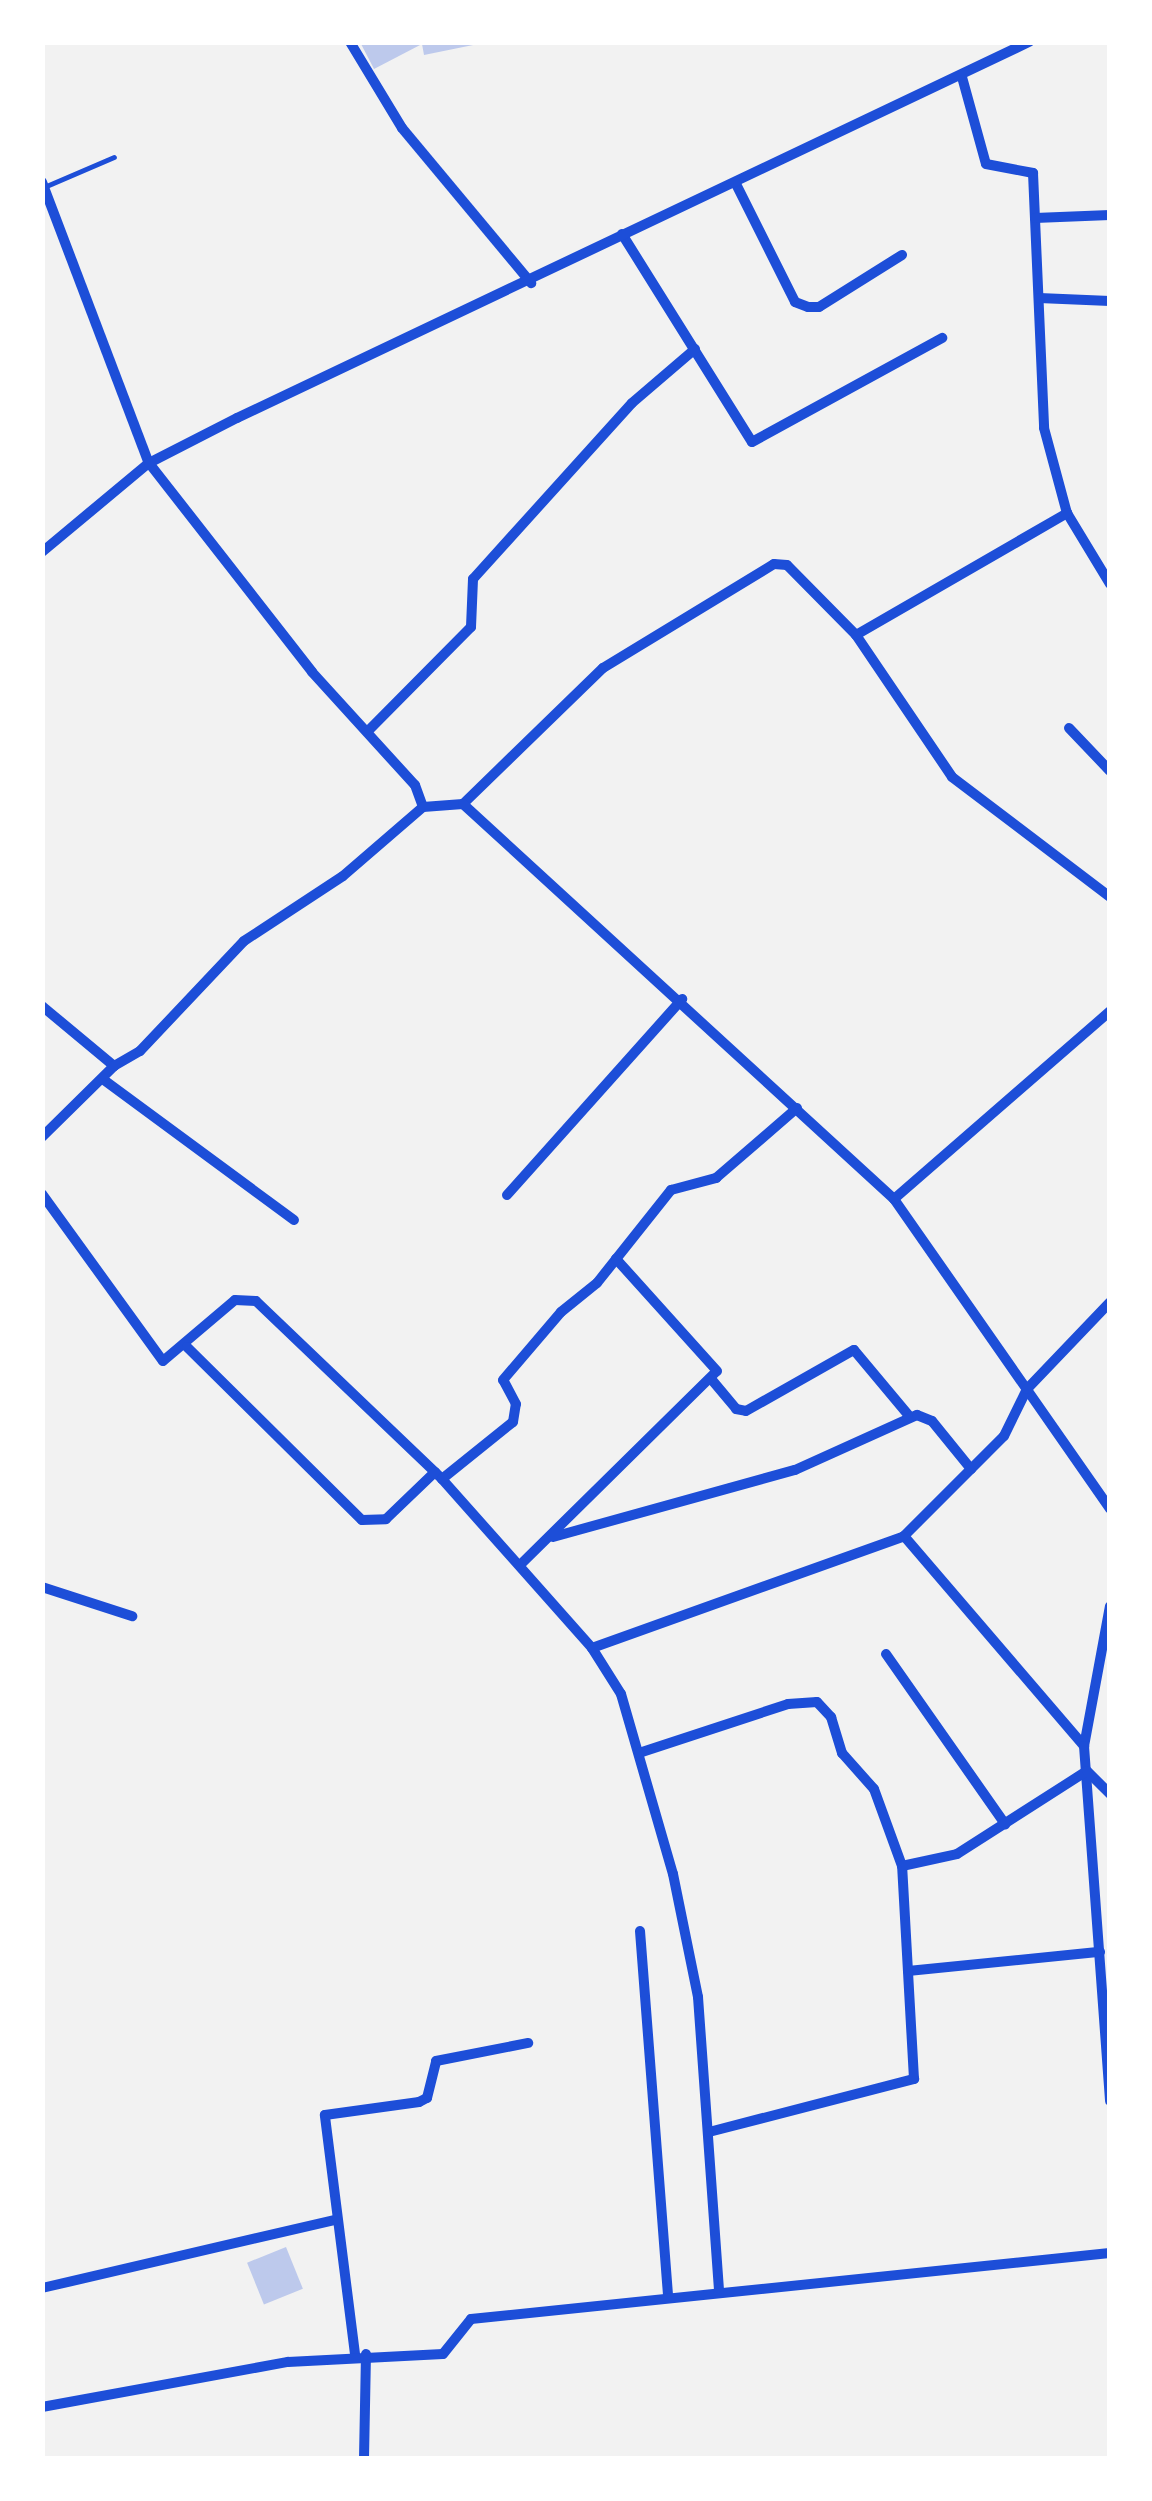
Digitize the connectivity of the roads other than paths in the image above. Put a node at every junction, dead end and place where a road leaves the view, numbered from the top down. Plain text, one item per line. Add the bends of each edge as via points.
1 (350, 42) edge
2 (1029, 42) edge
3 (962, 77) junction
4 (114, 157) dead end
5 (43, 184) edge
6 (736, 184) junction
7 (1110, 215) edge
8 (1036, 218) junction
9 (622, 234) junction
10 (902, 254) dead end
11 (531, 283) junction
12 (1038, 298) junction
13 (1110, 302) edge
14 (942, 338) dead end
15 (695, 349) junction
16 (148, 464) junction
17 (1066, 513) junction
18 (42, 552) edge
19 (1110, 584) edge
20 (856, 635) junction
21 (1069, 728) dead end
22 (369, 730) junction
23 (1110, 771) edge
24 (463, 804) junction
25 (423, 807) junction
26 (1110, 897) edge
27 (682, 999) junction
28 (42, 1006) edge
29 (1110, 1011) edge
30 (114, 1066) junction
31 (104, 1080) junction
32 (798, 1108) junction
33 (42, 1137) edge
34 (42, 1194) edge
35 (507, 1195) dead end
36 (894, 1199) junction
37 (294, 1220) dead end
38 (616, 1259) junction
39 (1110, 1302) edge
40 (187, 1346) junction
41 (712, 1380) junction
42 (1027, 1389) junction
43 (910, 1417) junction
44 (972, 1469) junction
45 (438, 1475) junction
46 (1110, 1509) edge
47 (904, 1536) junction
48 (552, 1537) junction
49 (520, 1566) junction
50 (42, 1587) edge
51 (1110, 1606) edge
52 (132, 1616) dead end
53 (1106, 1632) edge
54 (592, 1648) junction
55 (886, 1654) dead end
56 (1084, 1746) junction
57 (639, 1753) junction
58 (1087, 1771) junction
59 (1110, 1794) edge
60 (1005, 1824) junction
61 (902, 1866) junction
62 (1096, 1884) junction
63 (1110, 1886) edge
64 (640, 1931) dead end
65 (1100, 1952) junction
66 (908, 1972) junction
67 (1106, 2022) edge
68 (528, 2044) dead end
69 (1110, 2100) edge
70 (709, 2132) junction
71 (335, 2220) junction
72 (1110, 2253) edge
73 (42, 2288) edge
74 (719, 2292) junction
75 (668, 2298) junction
76 (361, 2354) junction
77 (42, 2406) edge
78 (364, 2458) edge

1 - 11 street via 402,128
2 - 3 street
3 - 6 street
3 - 8 street via 984,161 1031,170
4 - 5 lane
5 - 16 street
6 - 9 street
6 - 10 street via 796,302 808,308
7 - 8 street
8 - 12 street
9 - 11 street
9 - 15 street
11 - 16 street
12 - 13 street
12 - 17 street via 1041,408
14 - 15 street via 752,442
15 - 22 street via 632,403 473,579 471,628
16 - 18 street
16 - 22 street via 312,672
17 - 19 street
17 - 20 street
20 - 24 street via 787,565 774,564 602,668
20 - 26 street via 944,768
21 - 23 street
22 - 25 street via 414,785
24 - 25 street
24 - 27 street
25 - 30 street via 343,876 244,941 140,1051
27 - 32 street
27 - 35 street
28 - 30 street
29 - 36 street
30 - 31 street
31 - 33 street
31 - 37 street
32 - 36 street
32 - 38 street via 716,1178 671,1190
34 - 40 street via 153,1353 162,1361
36 - 42 street
38 - 41 street via 715,1362
38 - 45 street via 503,1380 516,1404 513,1422
39 - 42 street
40 - 45 street via 362,1520 386,1519
40 - 45 street via 235,1300 256,1301
41 - 43 street via 746,1411 854,1350
41 - 48 street
42 - 44 street via 1012,1425
42 - 46 street
43 - 44 street via 932,1421
43 - 48 street via 795,1470
44 - 47 street
45 - 49 street
47 - 54 street
47 - 56 street
48 - 49 street
49 - 54 street
50 - 52 street
51 - 53 street
53 - 56 street
54 - 57 street via 621,1694
55 - 60 street
56 - 58 street
57 - 61 street via 788,1704 817,1702 831,1716 842,1753 874,1789
57 - 70 street via 698,1997
58 - 59 street
58 - 60 street
58 - 62 street
60 - 61 street via 940,1861
61 - 66 street
62 - 63 street
62 - 65 street
64 - 75 street
65 - 66 street
65 - 67 street
66 - 70 street via 914,2079
67 - 69 street
68 - 71 street via 436,2061 427,2098 419,2102 325,2114
70 - 74 street
71 - 73 street
71 - 76 street
72 - 74 street
74 - 75 street
75 - 76 street via 470,2318 443,2354
76 - 77 street
76 - 78 street

